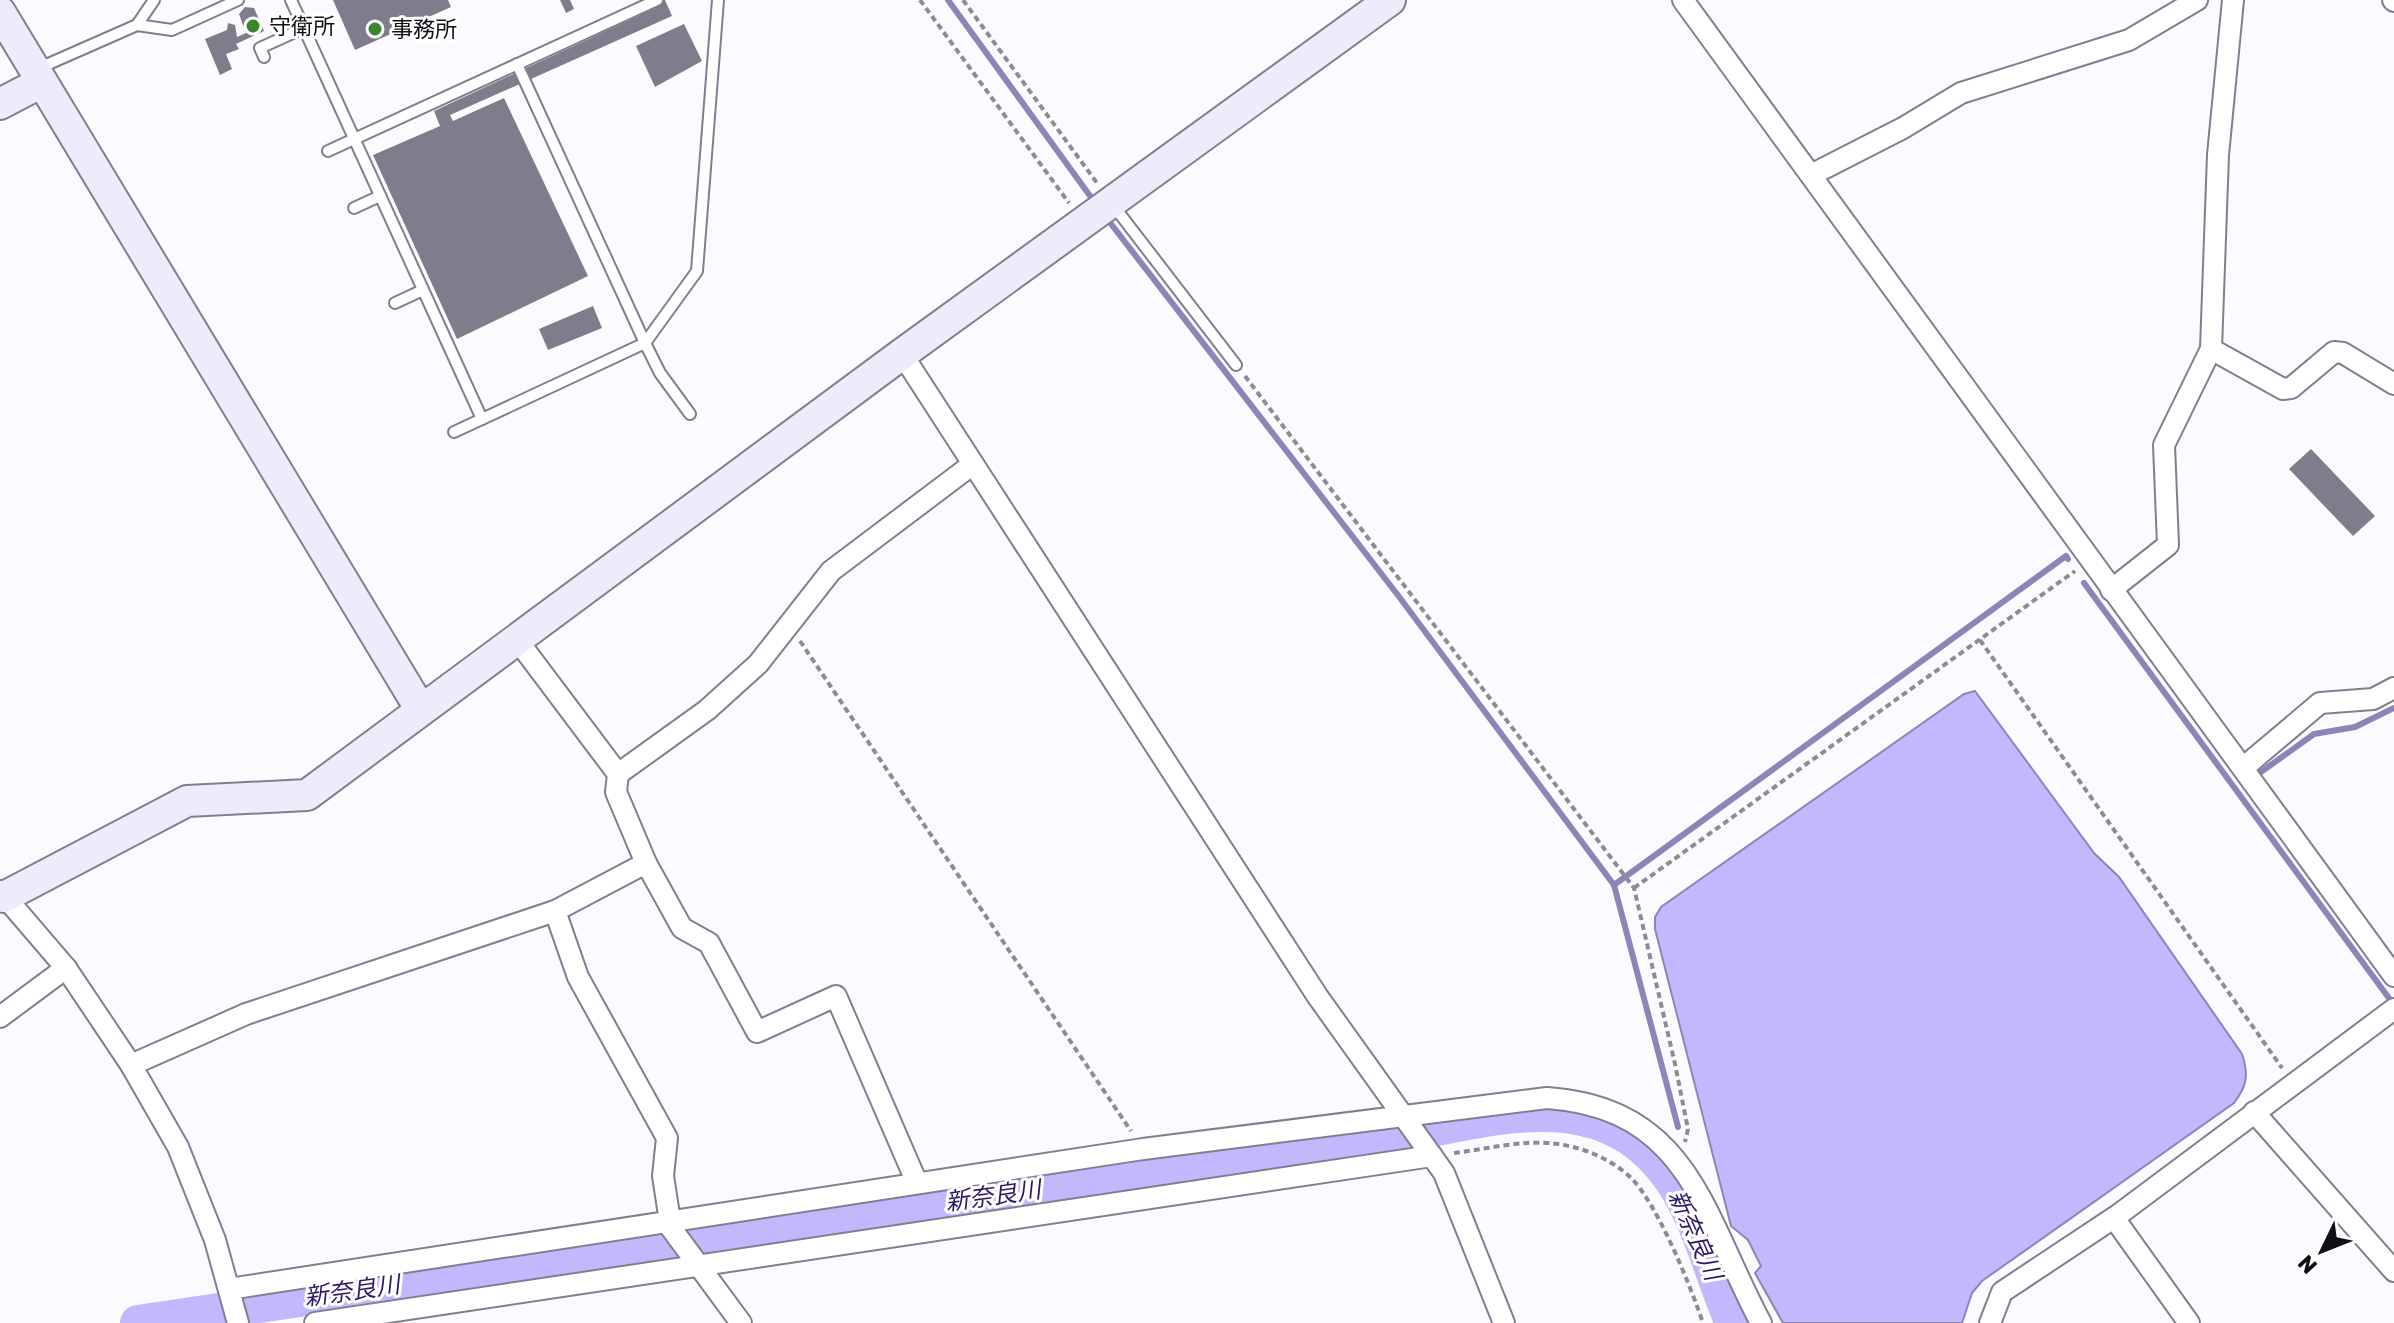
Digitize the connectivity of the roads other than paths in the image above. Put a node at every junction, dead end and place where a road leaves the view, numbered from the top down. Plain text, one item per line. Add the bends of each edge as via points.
1 (154, 0) edge
2 (238, 0) edge
3 (291, 0) edge
4 (657, 0) edge
5 (718, 0) edge
6 (1390, 0) edge
7 (1683, 0) edge
8 (2197, 0) edge
9 (2233, 0) edge
10 (0, 12) edge
11 (137, 25) junction
12 (304, 28) junction
13 (264, 57) dead end
14 (517, 64) junction
15 (39, 76) junction
16 (0, 104) edge
17 (354, 138) junction
18 (328, 151) dead end
19 (1811, 175) junction
20 (380, 196) junction
21 (1113, 205) junction
22 (354, 208) dead end
23 (423, 290) junction
24 (395, 303) dead end
25 (645, 343) junction
26 (2211, 349) junction
27 (902, 354) junction
28 (1236, 365) road end
29 (2394, 384) edge
30 (690, 414) dead end
31 (482, 419) junction
32 (454, 432) dead end
33 (973, 464) junction
34 (2111, 590) junction
35 (518, 641) junction
36 (2394, 688) edge
37 (421, 710) junction
38 (2243, 768) junction
39 (618, 774) junction
40 (646, 863) junction
41 (2, 894) edge
42 (555, 911) junction
43 (66, 968) junction
44 (2394, 976) edge
45 (2394, 1009) edge
46 (0, 1017) edge
47 (131, 1065) junction
48 (2254, 1112) junction
49 (1405, 1119) junction
50 (1430, 1153) junction
51 (917, 1183) junction
52 (2114, 1218) junction
53 (670, 1224) junction
54 (697, 1263) junction
55 (2394, 1271) edge
56 (230, 1292) junction
57 (238, 1323) edge
58 (315, 1323) edge
59 (741, 1323) edge
60 (1504, 1323) edge
61 (1761, 1323) edge
62 (1990, 1323) edge
63 (2189, 1323) edge

1 - 11 lane
2 - 11 lane via 172,30
3 - 12 lane
4 - 14 lane
5 - 25 lane via 697,271
6 - 21 street
7 - 19 street
8 - 19 street via 2129,40 1961,93
9 - 26 street via 2218,155
10 - 15 street
11 - 15 lane
12 - 13 lane via 260,48
12 - 17 lane
14 - 17 lane
14 - 25 lane
15 - 16 street
15 - 37 street
17 - 18 lane
17 - 20 lane
19 - 34 street
20 - 22 lane
20 - 23 lane
21 - 27 street
21 - 28 lane
23 - 24 lane
23 - 31 lane
25 - 30 lane
25 - 31 lane
26 - 29 street via 2283,389 2334,352
26 - 34 street via 2164,445 2168,545
27 - 33 street
27 - 35 street
31 - 32 lane
33 - 39 street via 831,571 758,664 707,710
33 - 49 street via 1318,997
34 - 38 street
35 - 37 street
35 - 39 street
36 - 38 street via 2373,699 2320,703
37 - 41 street via 307,795 187,801
38 - 44 street
39 - 40 street via 616,792
40 - 42 street
40 - 51 street via 682,928 709,943 757,1032 836,996
41 - 43 street
42 - 47 street via 246,1014
42 - 53 street via 578,977 667,1138 663,1176
43 - 46 street
43 - 47 street
45 - 48 street
47 - 56 street via 199,1194
48 - 52 street
48 - 55 street
49 - 50 street
49 - 51 street via 1143,1149
49 - 61 street via 1547,1098 1580,1100 1640,1125 1681,1165
50 - 54 street
50 - 60 street via 1444,1173
51 - 53 street
52 - 62 street via 2002,1292
52 - 63 street
53 - 54 street
53 - 56 street
54 - 58 street
54 - 59 street
56 - 57 street

